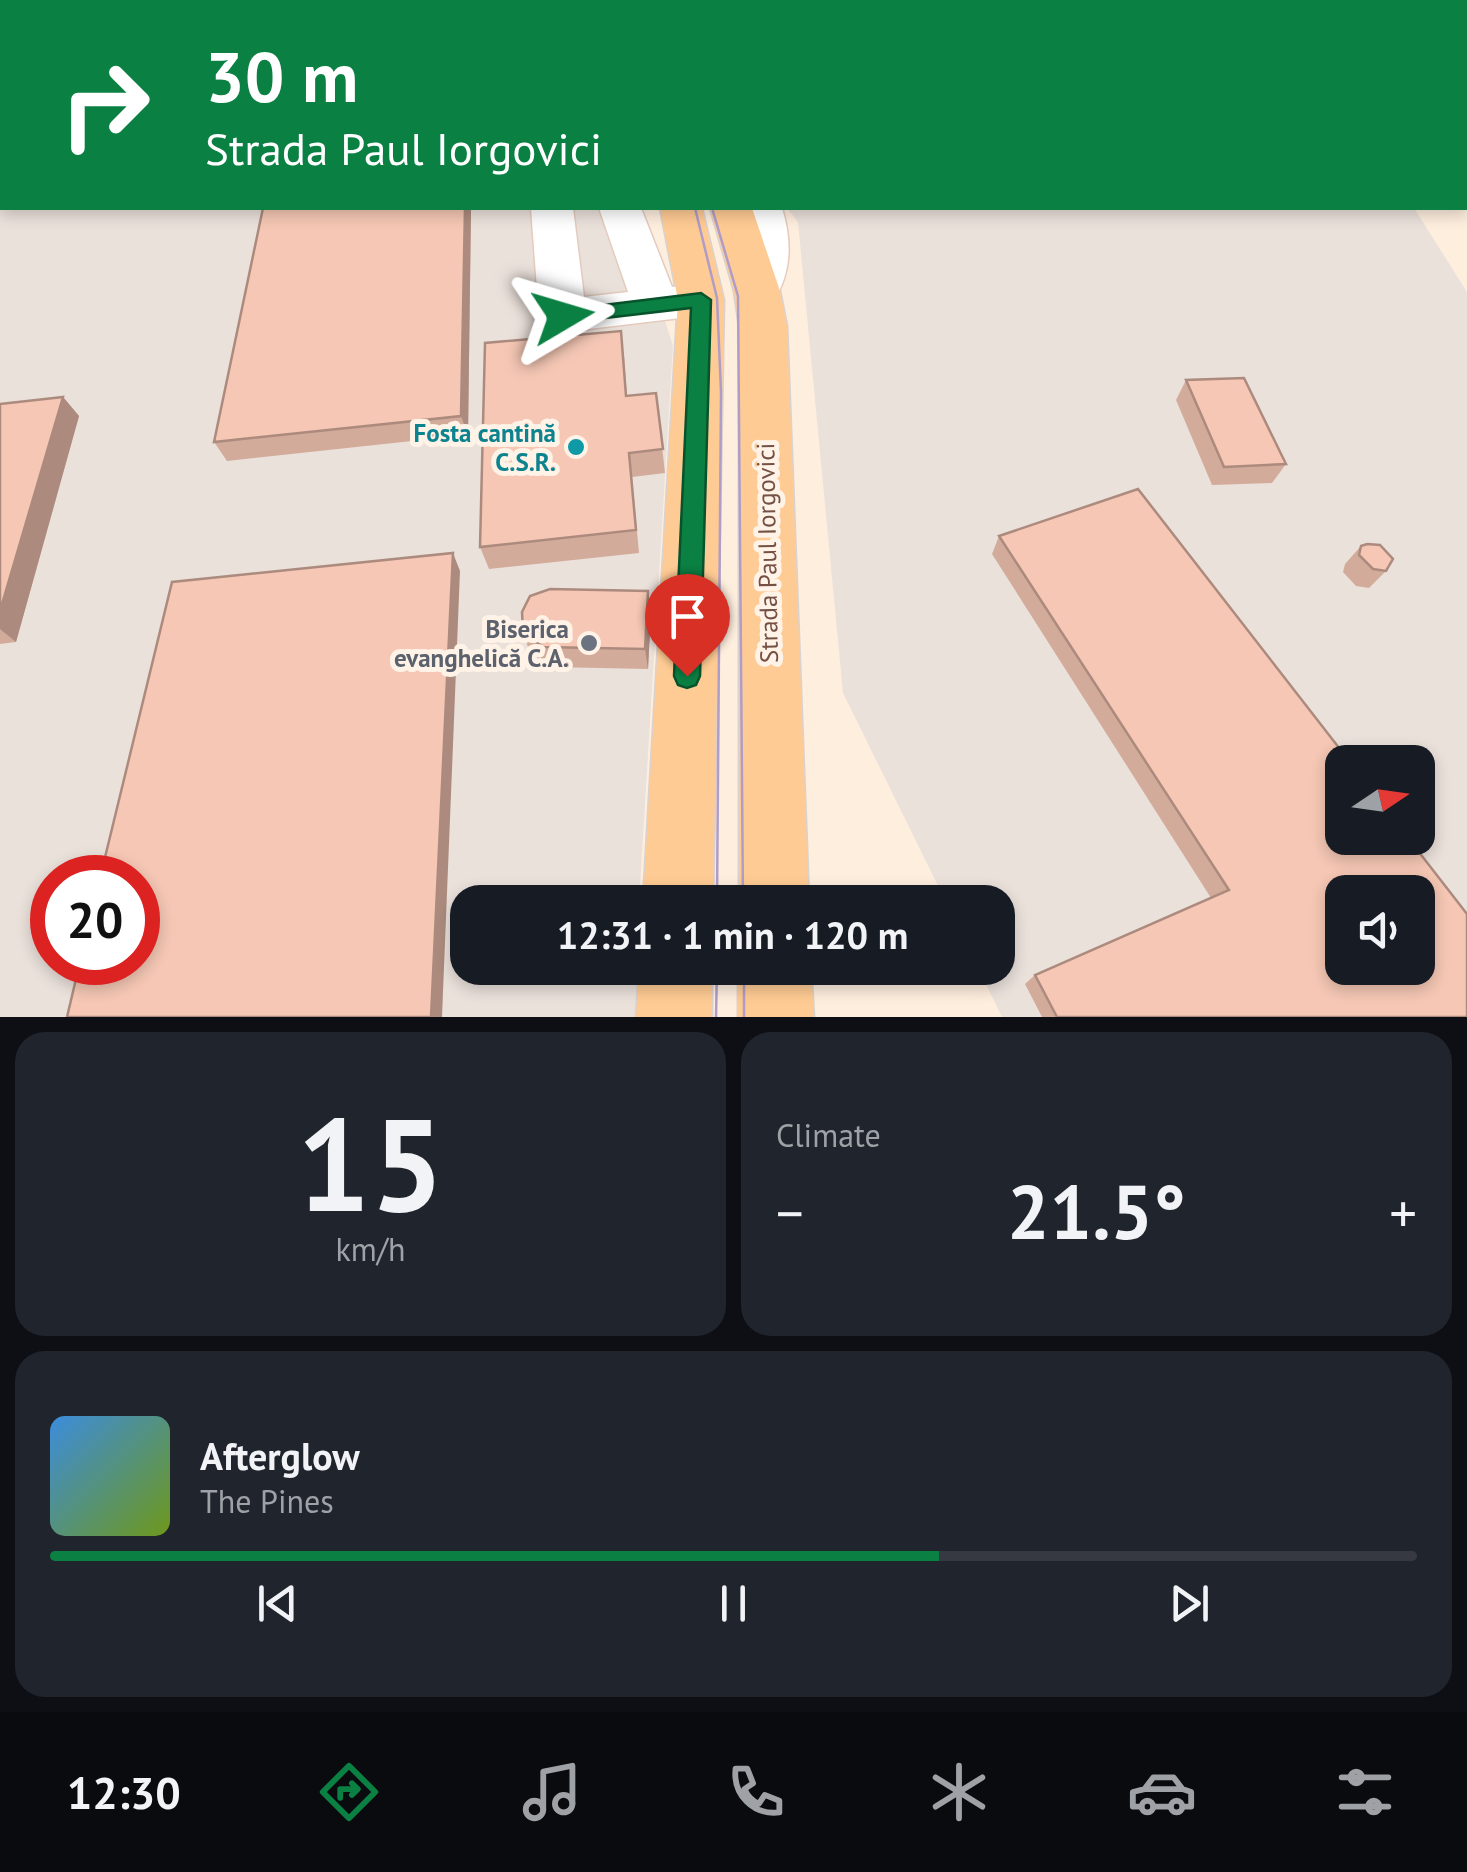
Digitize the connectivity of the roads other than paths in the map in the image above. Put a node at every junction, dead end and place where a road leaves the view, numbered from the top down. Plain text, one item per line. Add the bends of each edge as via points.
1 (552, 210) edge
2 (621, 210) edge
3 (681, 210) edge
4 (732, 210) edge
5 (760, 210) edge
6 (757, 292) junction
7 (679, 302) junction
8 (678, 885) edge
9 (774, 885) edge
10 (675, 985) edge
11 (775, 985) edge
12 (674, 1017) edge
13 (776, 1017) edge

1 - 7 lane via 563,316
2 - 7 lane
3 - 7 main road
4 - 6 main road, Strada Paul Iorgovici
5 - 6 lane via 768,240
6 - 9 main road, Strada Paul Iorgovici via 765,378
7 - 8 main road
10 - 12 main road
11 - 13 main road

